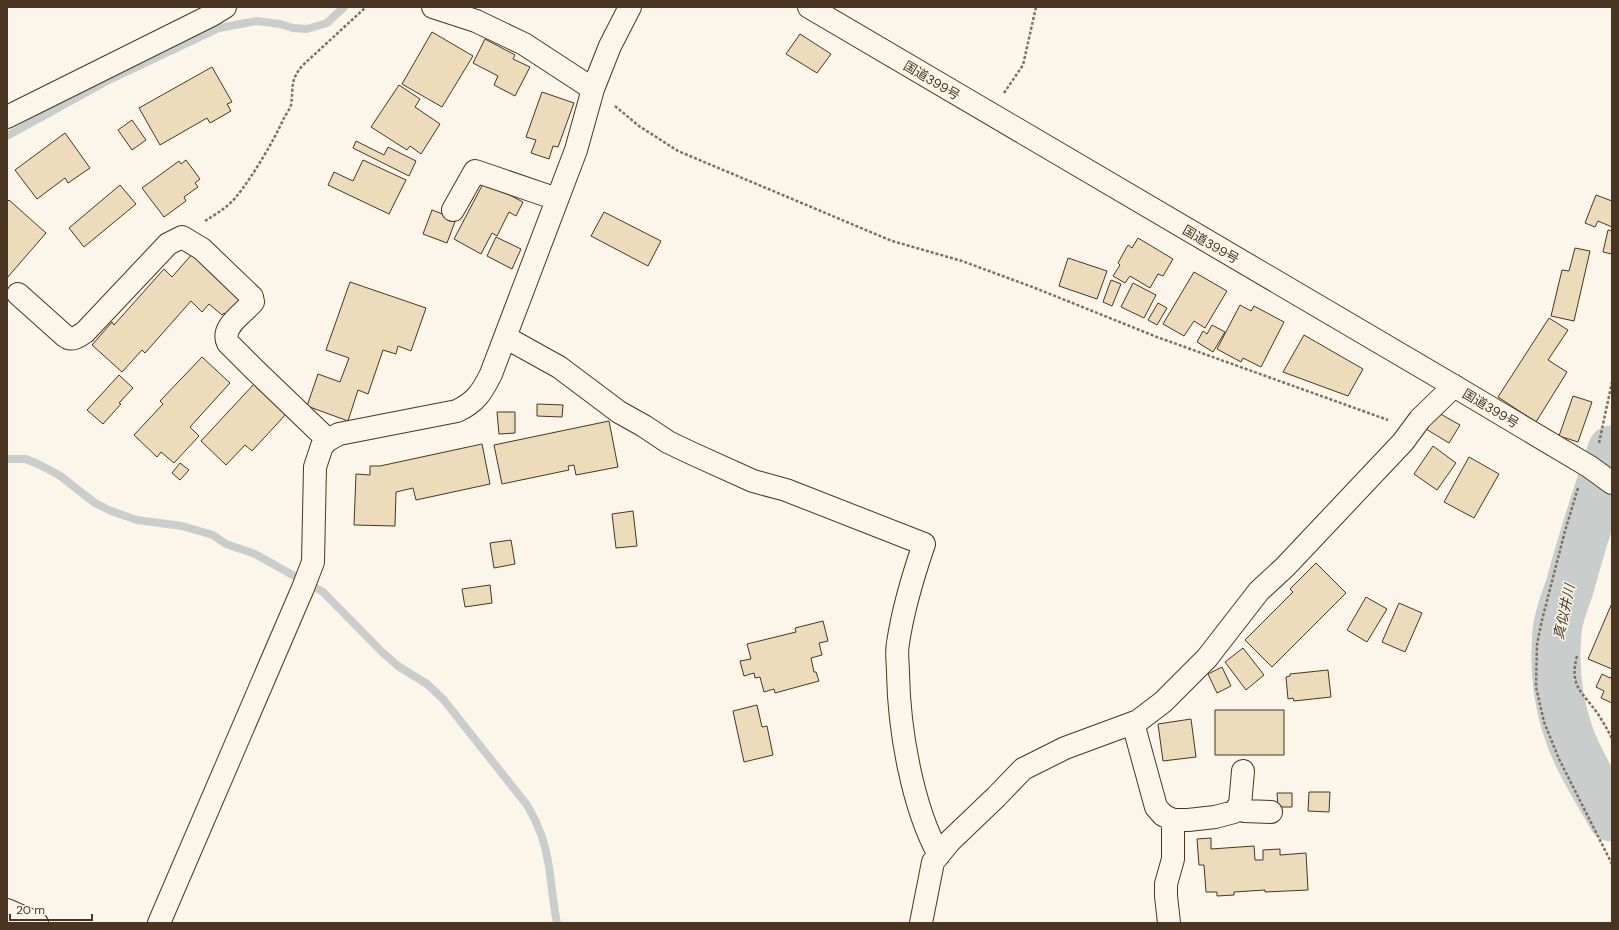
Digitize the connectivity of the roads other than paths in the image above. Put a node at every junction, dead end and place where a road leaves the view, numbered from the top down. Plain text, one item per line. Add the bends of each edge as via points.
1 (225, 7) edge
2 (433, 7) edge
3 (630, 7) edge
4 (809, 7) edge
5 (593, 89) junction
6 (7, 117) edge
7 (558, 199) junction
8 (453, 210) dead end
9 (18, 294) dead end
10 (505, 337) junction
11 (1454, 386) junction
12 (328, 440) junction
13 (1612, 483) edge
14 (1133, 723) junction
15 (1243, 771) dead end
16 (1238, 808) junction
17 (1271, 812) dead end
18 (1173, 820) junction
19 (939, 855) junction
20 (7, 910) edge
21 (37, 923) edge
22 (159, 923) edge
23 (921, 923) edge
24 (1169, 923) edge

1 - 6 main road
2 - 5 main road via 476,21 524,44
3 - 5 main road via 610,46
4 - 11 main road, 国道399号
5 - 7 main road via 576,150
7 - 8 main road via 475,172
7 - 10 main road
9 - 12 main road via 65,336 72,339 85,332 168,244 182,237 202,249 252,297 253,302 226,331 228,343
10 - 12 main road via 484,390 469,405 457,411 339,434
10 - 19 main road via 559,366 619,412 668,442 753,481 786,490 924,544 911,581 897,645 898,683 902,725 914,786 930,837
11 - 13 main road, 国道399号
11 - 14 main road via 1420,419 1403,442 1259,592 1189,677 1163,702
12 - 22 main road via 322,446 315,467 314,562
14 - 18 main road via 1156,807 1163,816
14 - 19 main road via 1065,748 1023,769
15 - 16 main road
16 - 17 main road via 1244,811
16 - 18 main road via 1234,812 1215,817
18 - 24 main road via 1173,859 1166,884
19 - 23 main road via 933,862
20 - 21 main road

